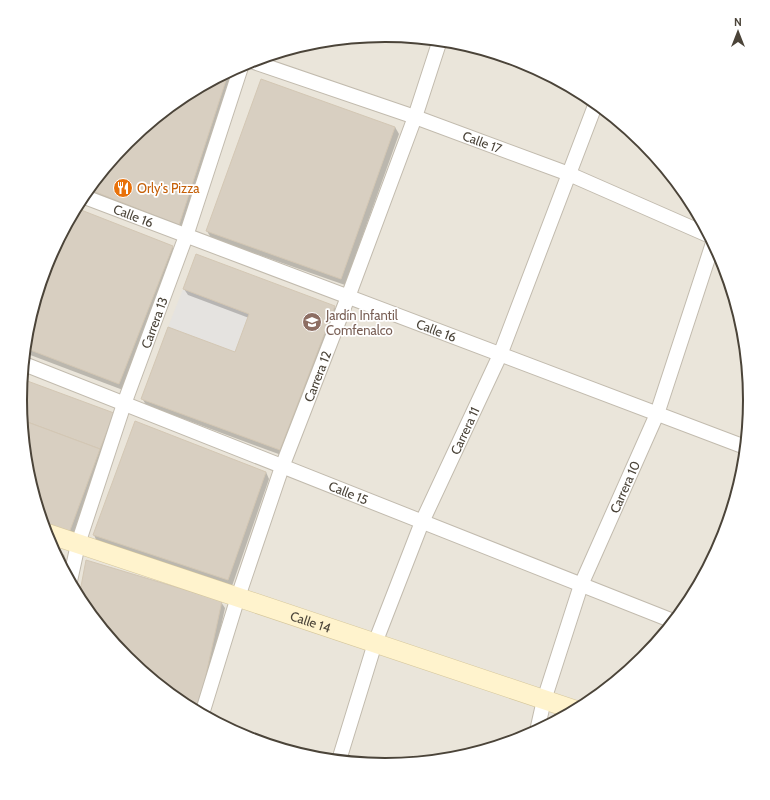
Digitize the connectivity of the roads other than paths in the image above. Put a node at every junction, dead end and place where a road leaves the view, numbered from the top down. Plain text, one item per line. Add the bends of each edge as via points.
1 (438, 46) edge
2 (261, 64) edge
3 (239, 73) edge
4 (594, 109) edge
5 (415, 117) junction
6 (569, 174) junction
7 (89, 199) edge
8 (701, 232) edge
9 (186, 236) junction
10 (710, 251) edge
11 (348, 297) junction
12 (500, 355) junction
13 (29, 366) edge
14 (124, 404) junction
15 (657, 414) junction
16 (740, 446) edge
17 (282, 467) junction
18 (422, 522) junction
19 (53, 536) edge
20 (78, 544) junction
21 (72, 573) edge
22 (581, 585) junction
23 (238, 597) junction
24 (668, 619) edge
25 (375, 643) junction
26 (544, 700) junction
27 (568, 708) edge
28 (204, 709) edge
29 (539, 723) edge
30 (340, 755) edge

1 - 5 street, Carrera 12
2 - 5 street, Calle 17
3 - 9 street, Carrera 13
4 - 6 street, Carrera 11
5 - 6 street, Calle 17
5 - 11 street, Carrera 12
6 - 8 street, Calle 17
6 - 12 street, Carrera 11
7 - 9 street, Calle 16
9 - 11 street, Calle 16
9 - 14 street, Carrera 13
10 - 15 street, Carrera 10
11 - 12 street, Calle 16
11 - 17 street, Carrera 12
12 - 15 street, Calle 16
12 - 18 street, Carrera 11
13 - 14 street, Calle 15
14 - 17 street, Calle 15
14 - 20 street, Carrera 13
15 - 16 street, Calle 16
15 - 22 street, Carrera 10
17 - 18 street, Calle 15
17 - 23 street, Carrera 12
18 - 22 street, Calle 15
18 - 25 street, Carrera 11
19 - 20 street, Calle 14
20 - 21 street, Carrera 13
20 - 23 street, Calle 14
22 - 24 street, Calle 15
22 - 26 street, Carrera 10
23 - 25 street, Calle 14
23 - 28 street, Carrera 12
25 - 26 street, Calle 14
25 - 30 street, Carrera 11
26 - 27 street, Calle 14
26 - 29 street, Carrera 10

